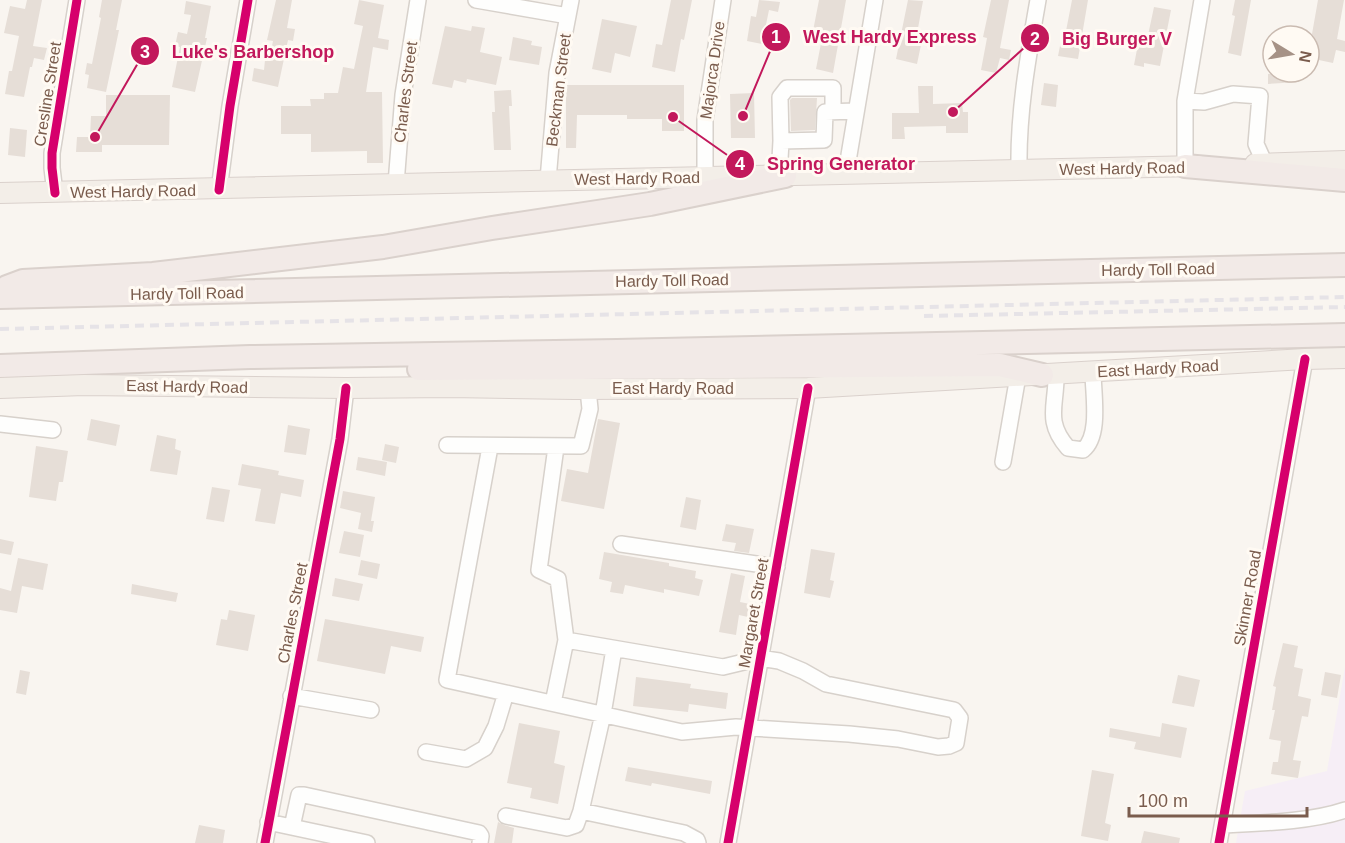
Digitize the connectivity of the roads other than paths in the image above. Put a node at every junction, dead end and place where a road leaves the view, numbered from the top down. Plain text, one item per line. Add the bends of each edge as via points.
1 (77, 0) edge
2 (248, 0) edge
3 (418, 0) edge
4 (476, 0) edge
5 (571, 0) edge
6 (723, 0) edge
7 (875, 0) edge
8 (1038, 0) edge
9 (1202, 0) edge
10 (568, 16) junction
11 (1185, 101) junction
12 (855, 111) junction
13 (833, 112) junction
14 (780, 141) junction
15 (1345, 161) edge
16 (1265, 164) junction
17 (1185, 166) junction
18 (1019, 170) junction
19 (846, 173) junction
20 (785, 176) junction
21 (705, 177) junction
22 (548, 180) junction
23 (1345, 180) edge
24 (396, 184) junction
25 (219, 190) junction
26 (0, 193) edge
27 (55, 193) junction
28 (1345, 264) edge
29 (0, 289) edge
30 (0, 297) edge
31 (1345, 335) edge
32 (250, 357) junction
33 (1345, 358) edge
34 (1305, 359) junction
35 (0, 366) edge
36 (1093, 372) junction
37 (1049, 374) junction
38 (1018, 376) junction
39 (0, 388) edge
40 (346, 388) junction
41 (808, 388) junction
42 (588, 389) junction
43 (0, 424) edge
44 (53, 430) dead end
45 (447, 445) dead end
46 (490, 447) junction
47 (556, 447) junction
48 (1003, 462) dead end
49 (621, 544) dead end
50 (777, 567) junction
51 (566, 640) junction
52 (614, 649) junction
53 (760, 660) junction
54 (506, 693) junction
55 (291, 696) junction
56 (553, 704) junction
57 (371, 710) dead end
58 (603, 714) junction
59 (748, 729) junction
60 (426, 752) dead end
61 (1345, 810) edge
62 (582, 811) junction
63 (506, 816) dead end
64 (268, 822) junction
65 (1223, 825) junction
66 (292, 827) junction
67 (265, 843) edge
68 (366, 843) edge
69 (480, 843) edge
70 (698, 843) edge
71 (729, 843) edge
72 (1219, 843) edge

1 - 27 street, Cresline Street via 52,153
2 - 25 street
3 - 24 street, Charles Street via 403,95
4 - 10 street
5 - 10 street, Beckman Street
6 - 21 street, Majorca Drive via 705,120
7 - 12 street
8 - 18 street via 1022,91
9 - 11 street
10 - 22 street, Beckman Street via 554,101
11 - 16 street via 1204,102 1233,94 1260,96 1256,144
11 - 17 street
12 - 13 street
12 - 19 street
13 - 14 street via 825,112 824,140
13 - 14 street via 833,88 787,88 780,97
14 - 20 street
15 - 16 main road, West Hardy Road
16 - 17 main road, West Hardy Road
17 - 18 main road, West Hardy Road
17 - 23 highway
18 - 19 main road, West Hardy Road
19 - 20 main road, West Hardy Road
20 - 21 main road, West Hardy Road
20 - 29 highway via 650,204 383,247 153,274 23,281
21 - 22 main road, West Hardy Road
22 - 24 main road, West Hardy Road
24 - 25 main road, West Hardy Road
25 - 27 main road, West Hardy Road
26 - 27 main road, West Hardy Road
28 - 30 highway, Hardy Toll Road
31 - 32 highway
32 - 35 highway
32 - 37 highway via 343,370 1000,365
33 - 34 main road, East Hardy Road
34 - 36 main road, East Hardy Road
34 - 65 street, Skinner Road
36 - 37 main road, East Hardy Road
36 - 37 street via 1093,432 1083,450 1068,448 1057,429 1052,413 1057,386
37 - 38 main road, East Hardy Road
38 - 41 main road, East Hardy Road
38 - 48 street
39 - 40 main road, East Hardy Road
40 - 42 main road, East Hardy Road
40 - 55 street, Charles Street via 340,439
41 - 42 main road, East Hardy Road
41 - 50 street, Margaret Street
42 - 47 street via 590,409 581,446
43 - 44 street
45 - 46 street
46 - 47 street
46 - 54 street via 447,680
47 - 51 street via 539,570 558,579
49 - 50 street
50 - 53 street, Margaret Street
51 - 52 street
51 - 56 street
52 - 53 street via 723,666
52 - 58 street
53 - 59 street, Margaret Street
53 - 59 street via 779,661 826,684 954,710 960,718 959,729 956,742 938,747 849,734
54 - 56 street
54 - 60 street via 485,748 466,759
55 - 57 street
55 - 64 street, Charles Street
56 - 58 street
58 - 59 street via 682,732
58 - 62 street
59 - 71 street, Margaret Street
61 - 65 street via 1331,815
62 - 63 street via 576,825 567,828
62 - 70 street via 684,833
64 - 66 street
64 - 67 street, Charles Street
65 - 72 street, Skinner Road
66 - 68 street
66 - 69 street via 299,795 303,795 479,832

